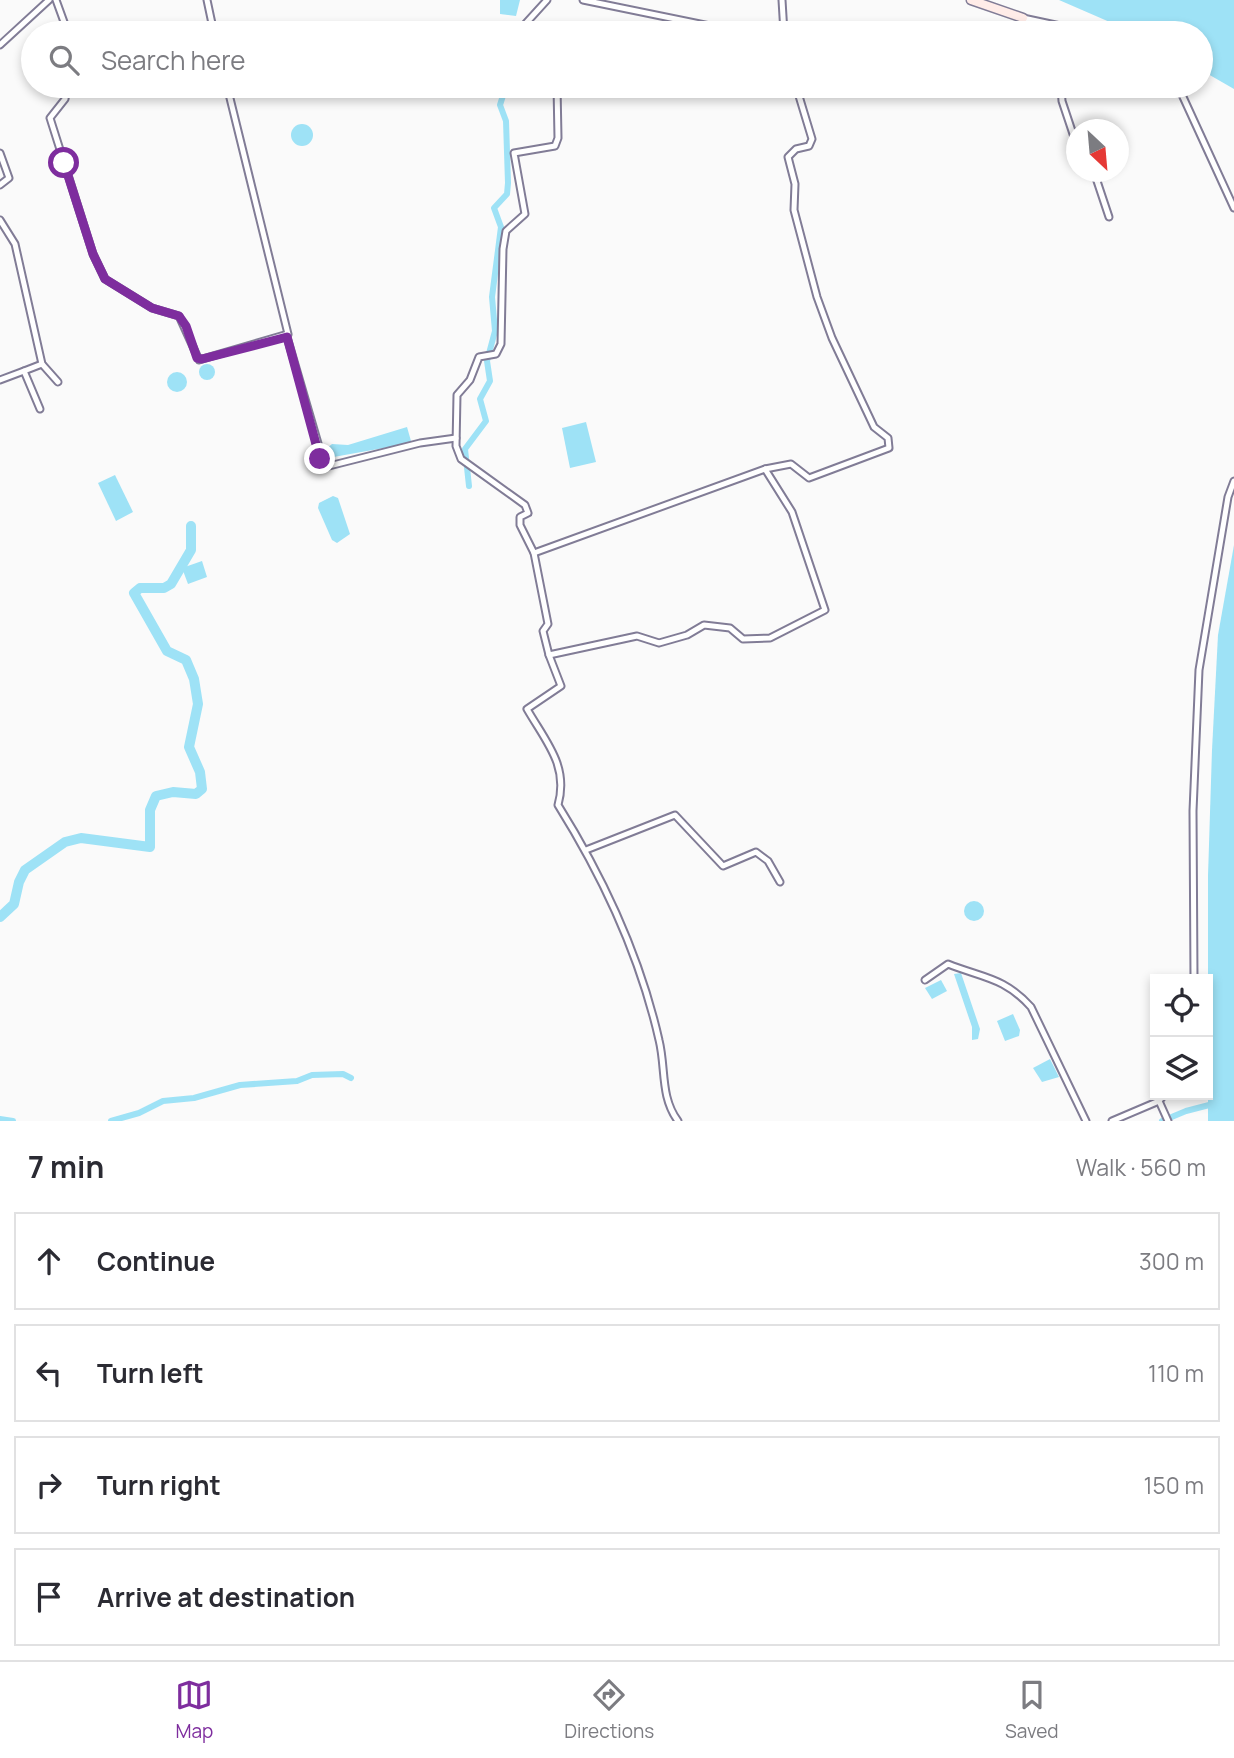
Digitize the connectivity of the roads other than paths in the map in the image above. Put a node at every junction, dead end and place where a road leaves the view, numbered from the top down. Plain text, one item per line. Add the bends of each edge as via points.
1 (49, 0) edge
2 (55, 0) edge
3 (207, 0) edge
4 (547, 0) edge
5 (583, 0) edge
6 (782, 0) edge
7 (971, 0) edge
8 (1023, 18) joint
9 (26, 21) edge
10 (63, 21) edge
11 (211, 21) edge
12 (528, 21) edge
13 (685, 21) edge
14 (783, 21) edge
15 (1041, 21) edge
16 (21, 26) edge
17 (0, 45) edge
18 (65, 98) edge
19 (230, 98) edge
20 (557, 98) edge
21 (800, 98) edge
22 (1062, 98) edge
23 (1184, 98) edge
24 (1068, 119) edge
25 (0, 153) edge
26 (1097, 182) edge
27 (0, 185) edge
28 (1234, 208) edge
29 (1109, 217) dead end
30 (0, 220) edge
31 (287, 337) junction
32 (42, 364) junction
33 (24, 371) junction
34 (0, 380) edge
35 (58, 382) dead end
36 (40, 409) dead end
37 (456, 438) junction
38 (765, 469) junction
39 (1234, 481) edge
40 (534, 554) junction
41 (549, 655) junction
42 (586, 850) junction
43 (780, 882) dead end
44 (1194, 974) edge
45 (925, 980) dead end
46 (1159, 1101) joint
47 (678, 1121) edge
48 (1086, 1121) edge
49 (1112, 1121) edge
50 (1168, 1121) edge

1 - 9 street
2 - 10 street
3 - 11 street
4 - 12 street
5 - 13 street
6 - 14 street
7 - 8 street
8 - 15 street
16 - 17 street
18 - 31 street via 50,118 93,254 108,282 160,312 179,316 199,360
19 - 31 street
20 - 37 street via 555,146 514,153 525,214 506,231 500,344 497,353 482,355 457,395
21 - 38 street via 812,139 788,156 794,210 832,338 874,427 888,438 889,448 809,478 791,464
22 - 24 street
23 - 28 street
25 - 27 street via 9,178
26 - 29 street
30 - 32 street via 15,244
31 - 37 street via 324,464
32 - 33 street
32 - 35 street
33 - 34 street
33 - 36 street
37 - 40 street via 461,459 525,505 528,513 520,517 520,525
38 - 40 street
38 - 41 street via 792,512 825,610 769,638 743,639 730,628 704,625 659,643 637,636
39 - 44 street via 1199,670 1193,811
40 - 41 street via 548,624 543,631
41 - 42 street via 561,686 527,709 559,765 563,786 558,805
42 - 43 street via 675,815 723,866 756,852 768,861
42 - 47 street via 630,948 659,1040 667,1106
45 - 48 street via 948,964 993,977 1017,992 1031,1007
46 - 49 street
46 - 50 street

